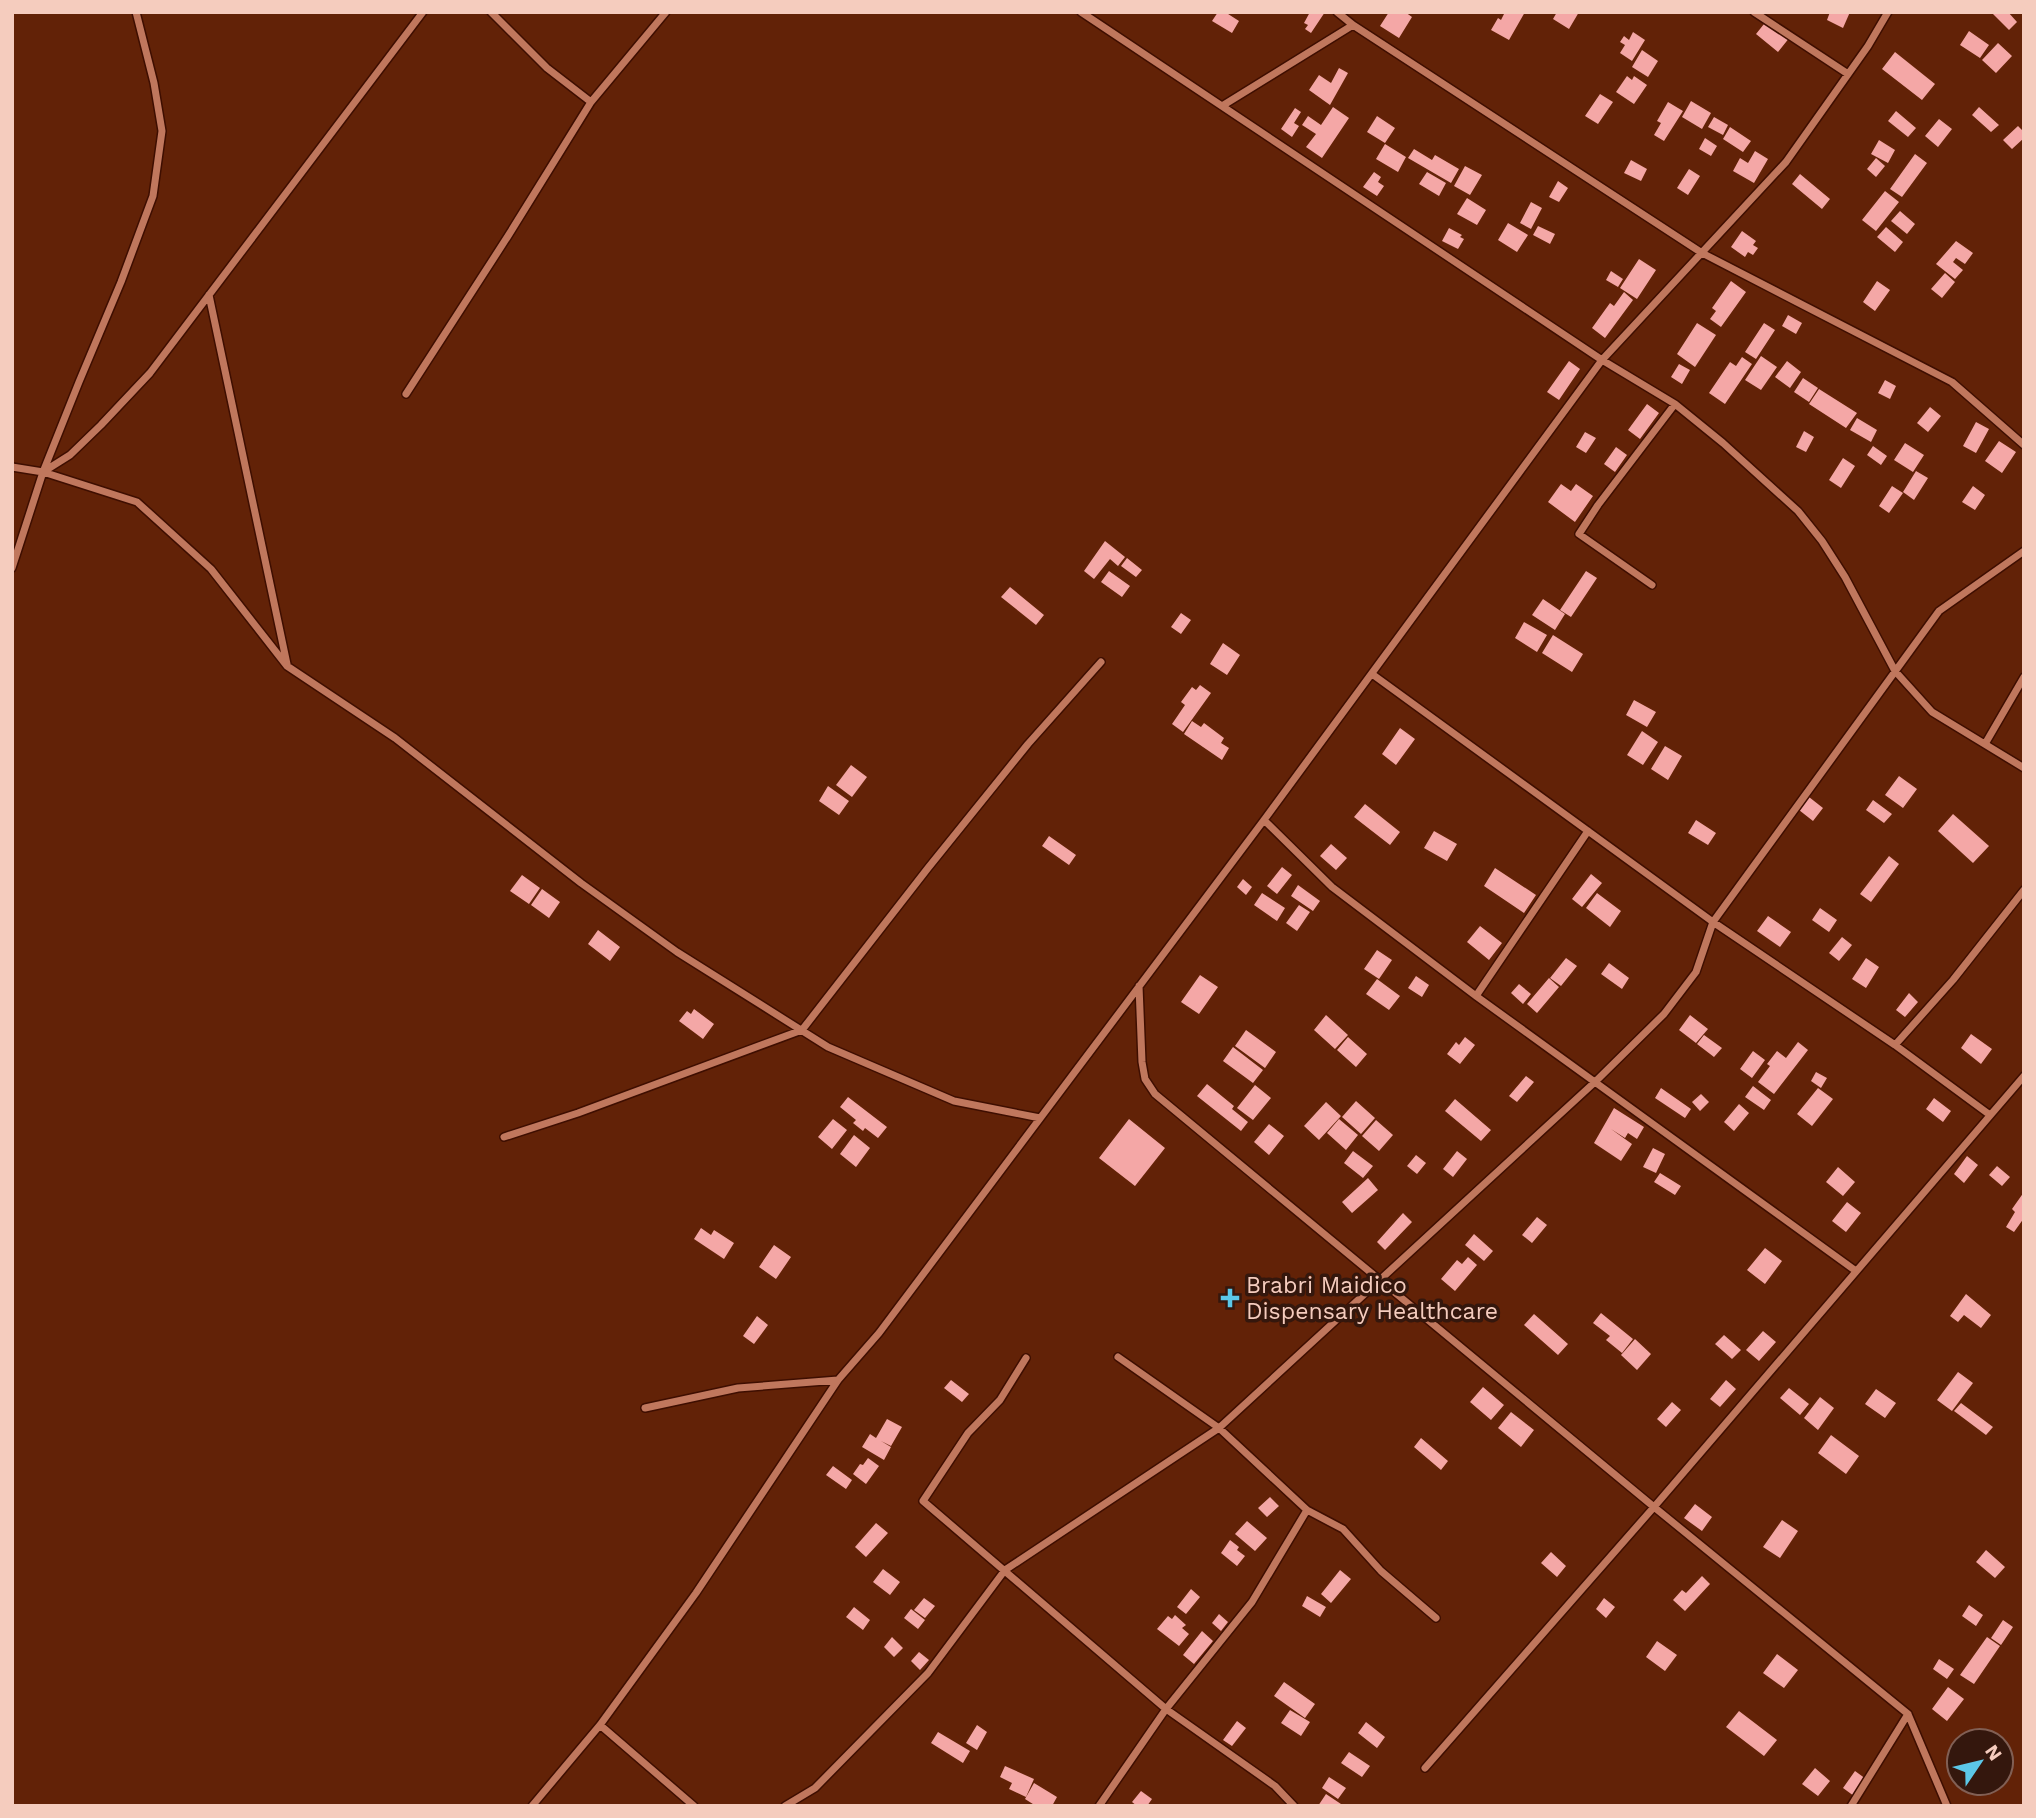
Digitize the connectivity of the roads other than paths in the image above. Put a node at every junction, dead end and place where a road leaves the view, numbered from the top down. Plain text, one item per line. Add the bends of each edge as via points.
1 (136, 12) edge
2 (424, 12) edge
3 (491, 12) edge
4 (666, 12) edge
5 (1337, 12) edge
6 (1754, 12) edge
7 (1888, 12) edge
8 (1084, 13) edge
9 (1353, 25) junction
10 (1848, 74) junction
11 (591, 102) junction
12 (1222, 106) junction
13 (1702, 253) junction
14 (209, 295) junction
15 (1602, 360) junction
16 (406, 394) dead end
17 (1675, 404) junction
18 (2024, 445) edge
19 (12, 467) edge
20 (43, 472) junction
21 (2024, 551) edge
22 (12, 568) edge
23 (1652, 585) dead end
24 (1101, 662) dead end
25 (287, 666) junction
26 (1895, 671) junction
27 (1372, 674) junction
28 (2024, 677) edge
29 (1984, 744) junction
30 (2024, 768) edge
31 (1264, 820) junction
32 (1588, 831) junction
33 (2024, 890) edge
34 (1713, 922) junction
35 (1139, 986) junction
36 (1476, 996) junction
37 (802, 1030) junction
38 (1895, 1045) junction
39 (2024, 1076) edge
40 (1596, 1081) junction
41 (1990, 1115) junction
42 (1040, 1118) junction
43 (505, 1138) dead end
44 (1856, 1271) junction
45 (1379, 1280) junction
46 (1118, 1357) dead end
47 (1026, 1358) dead end
48 (838, 1380) junction
49 (645, 1408) dead end
50 (1219, 1428) junction
51 (1654, 1507) junction
52 (1307, 1510) junction
53 (1005, 1570) junction
54 (1436, 1618) dead end
55 (1166, 1709) junction
56 (1908, 1714) junction
57 (600, 1725) junction
58 (1425, 1768) dead end
59 (532, 1806) edge
60 (694, 1806) edge
61 (785, 1806) edge
62 (1099, 1806) edge
63 (1294, 1806) edge
64 (1851, 1806) edge
65 (1947, 1806) edge

1 - 20 street via 162,131 153,196
2 - 14 street
3 - 11 street
4 - 11 street
5 - 9 street
6 - 10 street
7 - 10 street
8 - 12 street
9 - 12 street
9 - 13 street
10 - 13 street via 1786,162
11 - 16 street
12 - 15 street
13 - 15 street
13 - 18 street via 1952,382
14 - 20 street via 150,373 70,455
14 - 25 street
15 - 17 street
15 - 27 street
17 - 23 street via 1579,534
17 - 26 street via 1798,511 1845,577
19 - 20 street
20 - 22 street
20 - 25 street via 137,502 211,569
21 - 26 street via 1939,611
24 - 37 street via 1003,775
25 - 37 street via 395,738 656,937
26 - 29 street via 1932,712
26 - 34 street
27 - 31 street
27 - 32 street
28 - 29 street
29 - 30 street
31 - 35 street
31 - 36 street via 1332,887
32 - 34 street
32 - 36 street
33 - 38 street
34 - 38 street
34 - 40 street via 1696,972 1664,1014
35 - 42 street
35 - 45 street via 1142,1062 1145,1079 1155,1094
36 - 40 street
37 - 42 street via 954,1101
37 - 43 street
38 - 41 street
39 - 41 street
40 - 44 street
40 - 45 street
41 - 44 street
42 - 48 street via 879,1333
44 - 51 street
45 - 50 street
45 - 51 street
46 - 50 street
47 - 53 street via 923,1501
48 - 49 street via 738,1388
48 - 57 street via 696,1593
50 - 52 street
50 - 53 street
51 - 56 street
51 - 58 street
52 - 54 street via 1343,1529 1381,1572
52 - 55 street via 1252,1602
53 - 55 street
53 - 61 street via 928,1673 814,1788
55 - 62 street
55 - 63 street via 1275,1786
56 - 64 street
56 - 65 street
57 - 59 street
57 - 60 street

